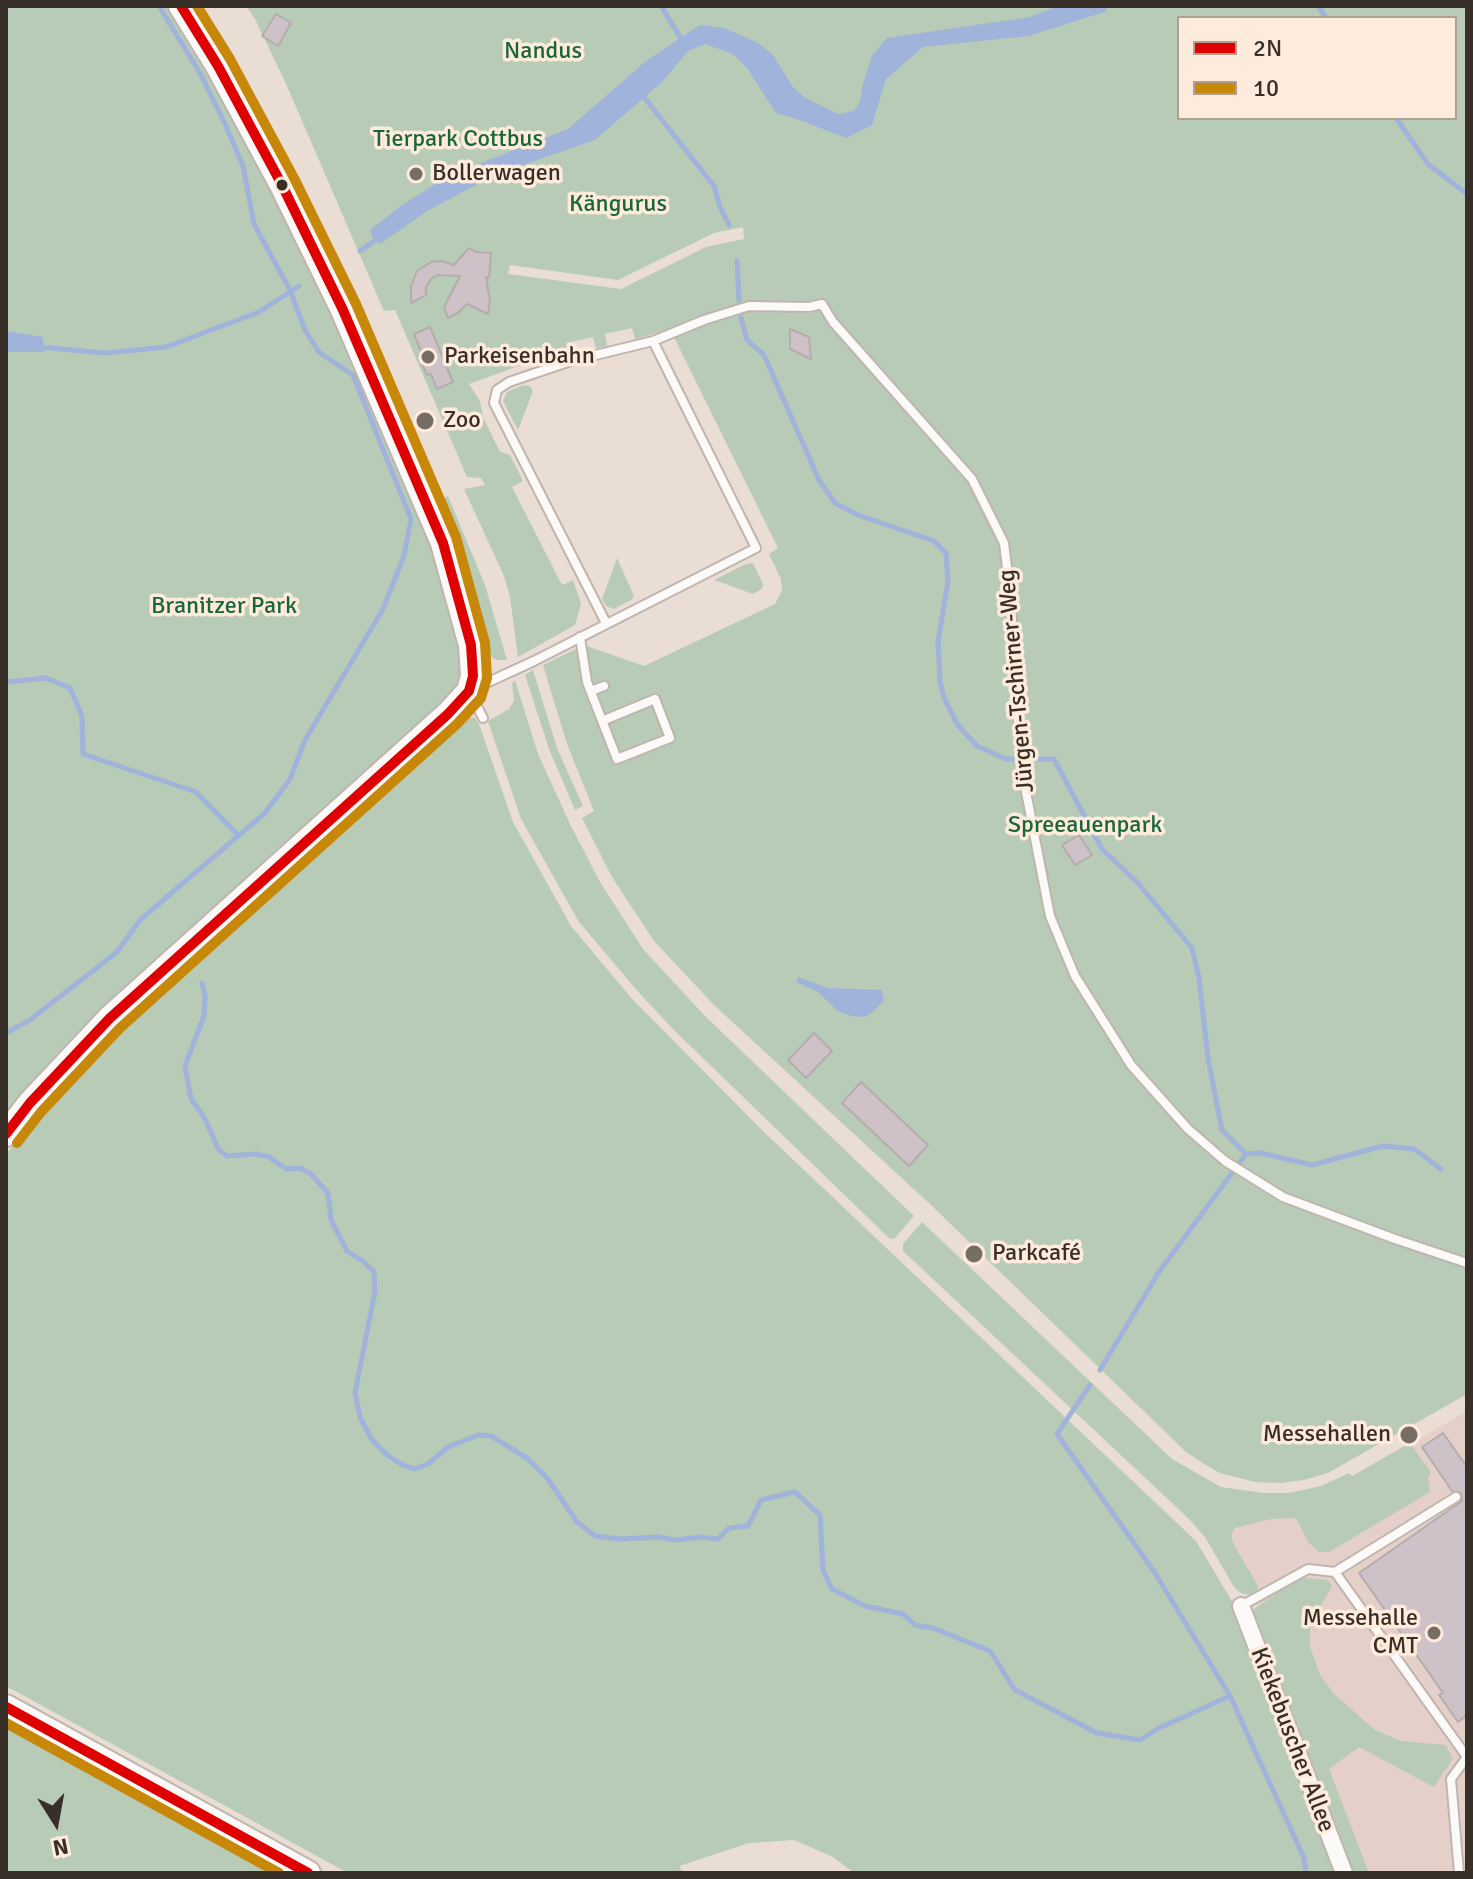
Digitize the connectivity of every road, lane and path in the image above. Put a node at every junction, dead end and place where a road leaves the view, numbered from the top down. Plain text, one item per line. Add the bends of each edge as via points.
1 (181, 6) edge
2 (653, 341) junction
3 (606, 623) junction
4 (580, 637) junction
5 (604, 686) dead end
6 (469, 691) junction
7 (591, 691) junction
8 (483, 718) dead end
9 (602, 721) junction
10 (6, 1134) edge
11 (1467, 1263) edge
12 (1456, 1497) dead end
13 (1335, 1572) junction
14 (1241, 1606) joint
15 (6, 1707) edge
16 (1467, 1757) edge
17 (1467, 1867) edge
18 (308, 1873) edge
19 (1344, 1873) edge
20 (1459, 1873) edge

1 - 6 street via 225,79 343,310 437,529 471,645
2 - 3 lane via 756,548
2 - 3 lane via 509,382 497,390 494,403
2 - 11 lane, Jürgen-Tschirner-Weg via 749,306 822,304 972,479 1004,543 1021,766 1050,916 1075,976 1131,1065 1188,1129 1223,1159 1283,1197
3 - 4 lane
4 - 6 lane
4 - 7 lane
5 - 7 lane
6 - 8 lane
6 - 10 street via 110,1018
7 - 9 lane
9 - 9 lane via 617,759 670,738 655,699
12 - 13 lane
13 - 14 lane via 1308,1569
13 - 16 lane
14 - 19 street, Kiekebuscher Allee
15 - 18 street
16 - 20 lane via 1451,1779
17 - 20 lane

